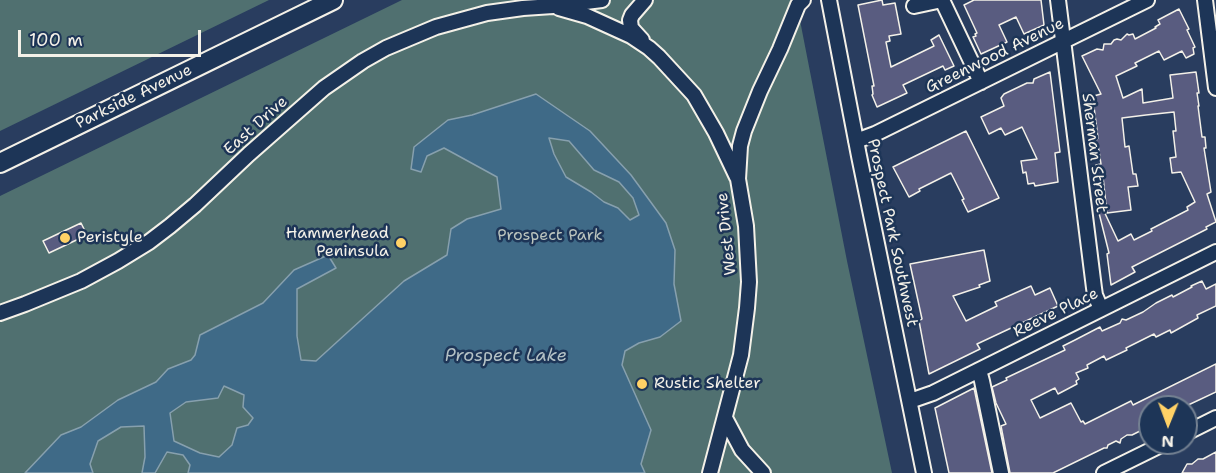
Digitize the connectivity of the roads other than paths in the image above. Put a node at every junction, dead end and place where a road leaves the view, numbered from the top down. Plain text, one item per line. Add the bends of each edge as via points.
1 (333, 0) edge
2 (602, 0) edge
3 (645, 0) edge
4 (803, 0) edge
5 (829, 0) edge
6 (1058, 0) edge
7 (1147, 0) edge
8 (1205, 0) edge
9 (553, 6) junction
10 (914, 6) dead end
11 (1063, 41) junction
12 (650, 48) junction
13 (981, 82) junction
14 (1216, 88) edge
15 (856, 141) junction
16 (0, 163) edge
17 (738, 179) junction
18 (1216, 252) edge
19 (1101, 309) junction
20 (0, 313) edge
21 (979, 370) junction
22 (910, 401) junction
23 (725, 418) junction
24 (1216, 418) edge
25 (1198, 427) edge
26 (1141, 455) edge
27 (710, 473) edge
28 (763, 473) edge
29 (924, 473) edge
30 (1001, 473) edge
31 (1104, 473) edge

1 - 16 main road, Parkside Avenue
2 - 9 street, East Drive
3 - 12 street, East Drive via 630,20 632,28
4 - 17 street, West Drive via 744,131
5 - 15 street, Prospect Park Southwest
6 - 11 street, Sherman Street
7 - 11 street, Greenwood Avenue
8 - 14 street
9 - 12 street, East Drive via 587,16
9 - 20 street, East Drive via 487,13 436,27 386,48 324,88 195,205 148,242 81,281
10 - 13 street via 942,0
11 - 13 street, Greenwood Avenue
11 - 19 street, Sherman Street via 1095,296
12 - 17 street, East Drive via 694,95
13 - 15 street, Greenwood Avenue
15 - 22 street, Prospect Park Southwest
17 - 23 street, West Drive via 749,282 741,355
18 - 19 street, Reeve Place
19 - 21 street, Reeve Place
21 - 22 street, Reeve Place
21 - 30 street
22 - 29 street, Prospect Park Southwest
23 - 27 street, West Drive
23 - 28 street via 742,450
24 - 25 street
26 - 31 street

